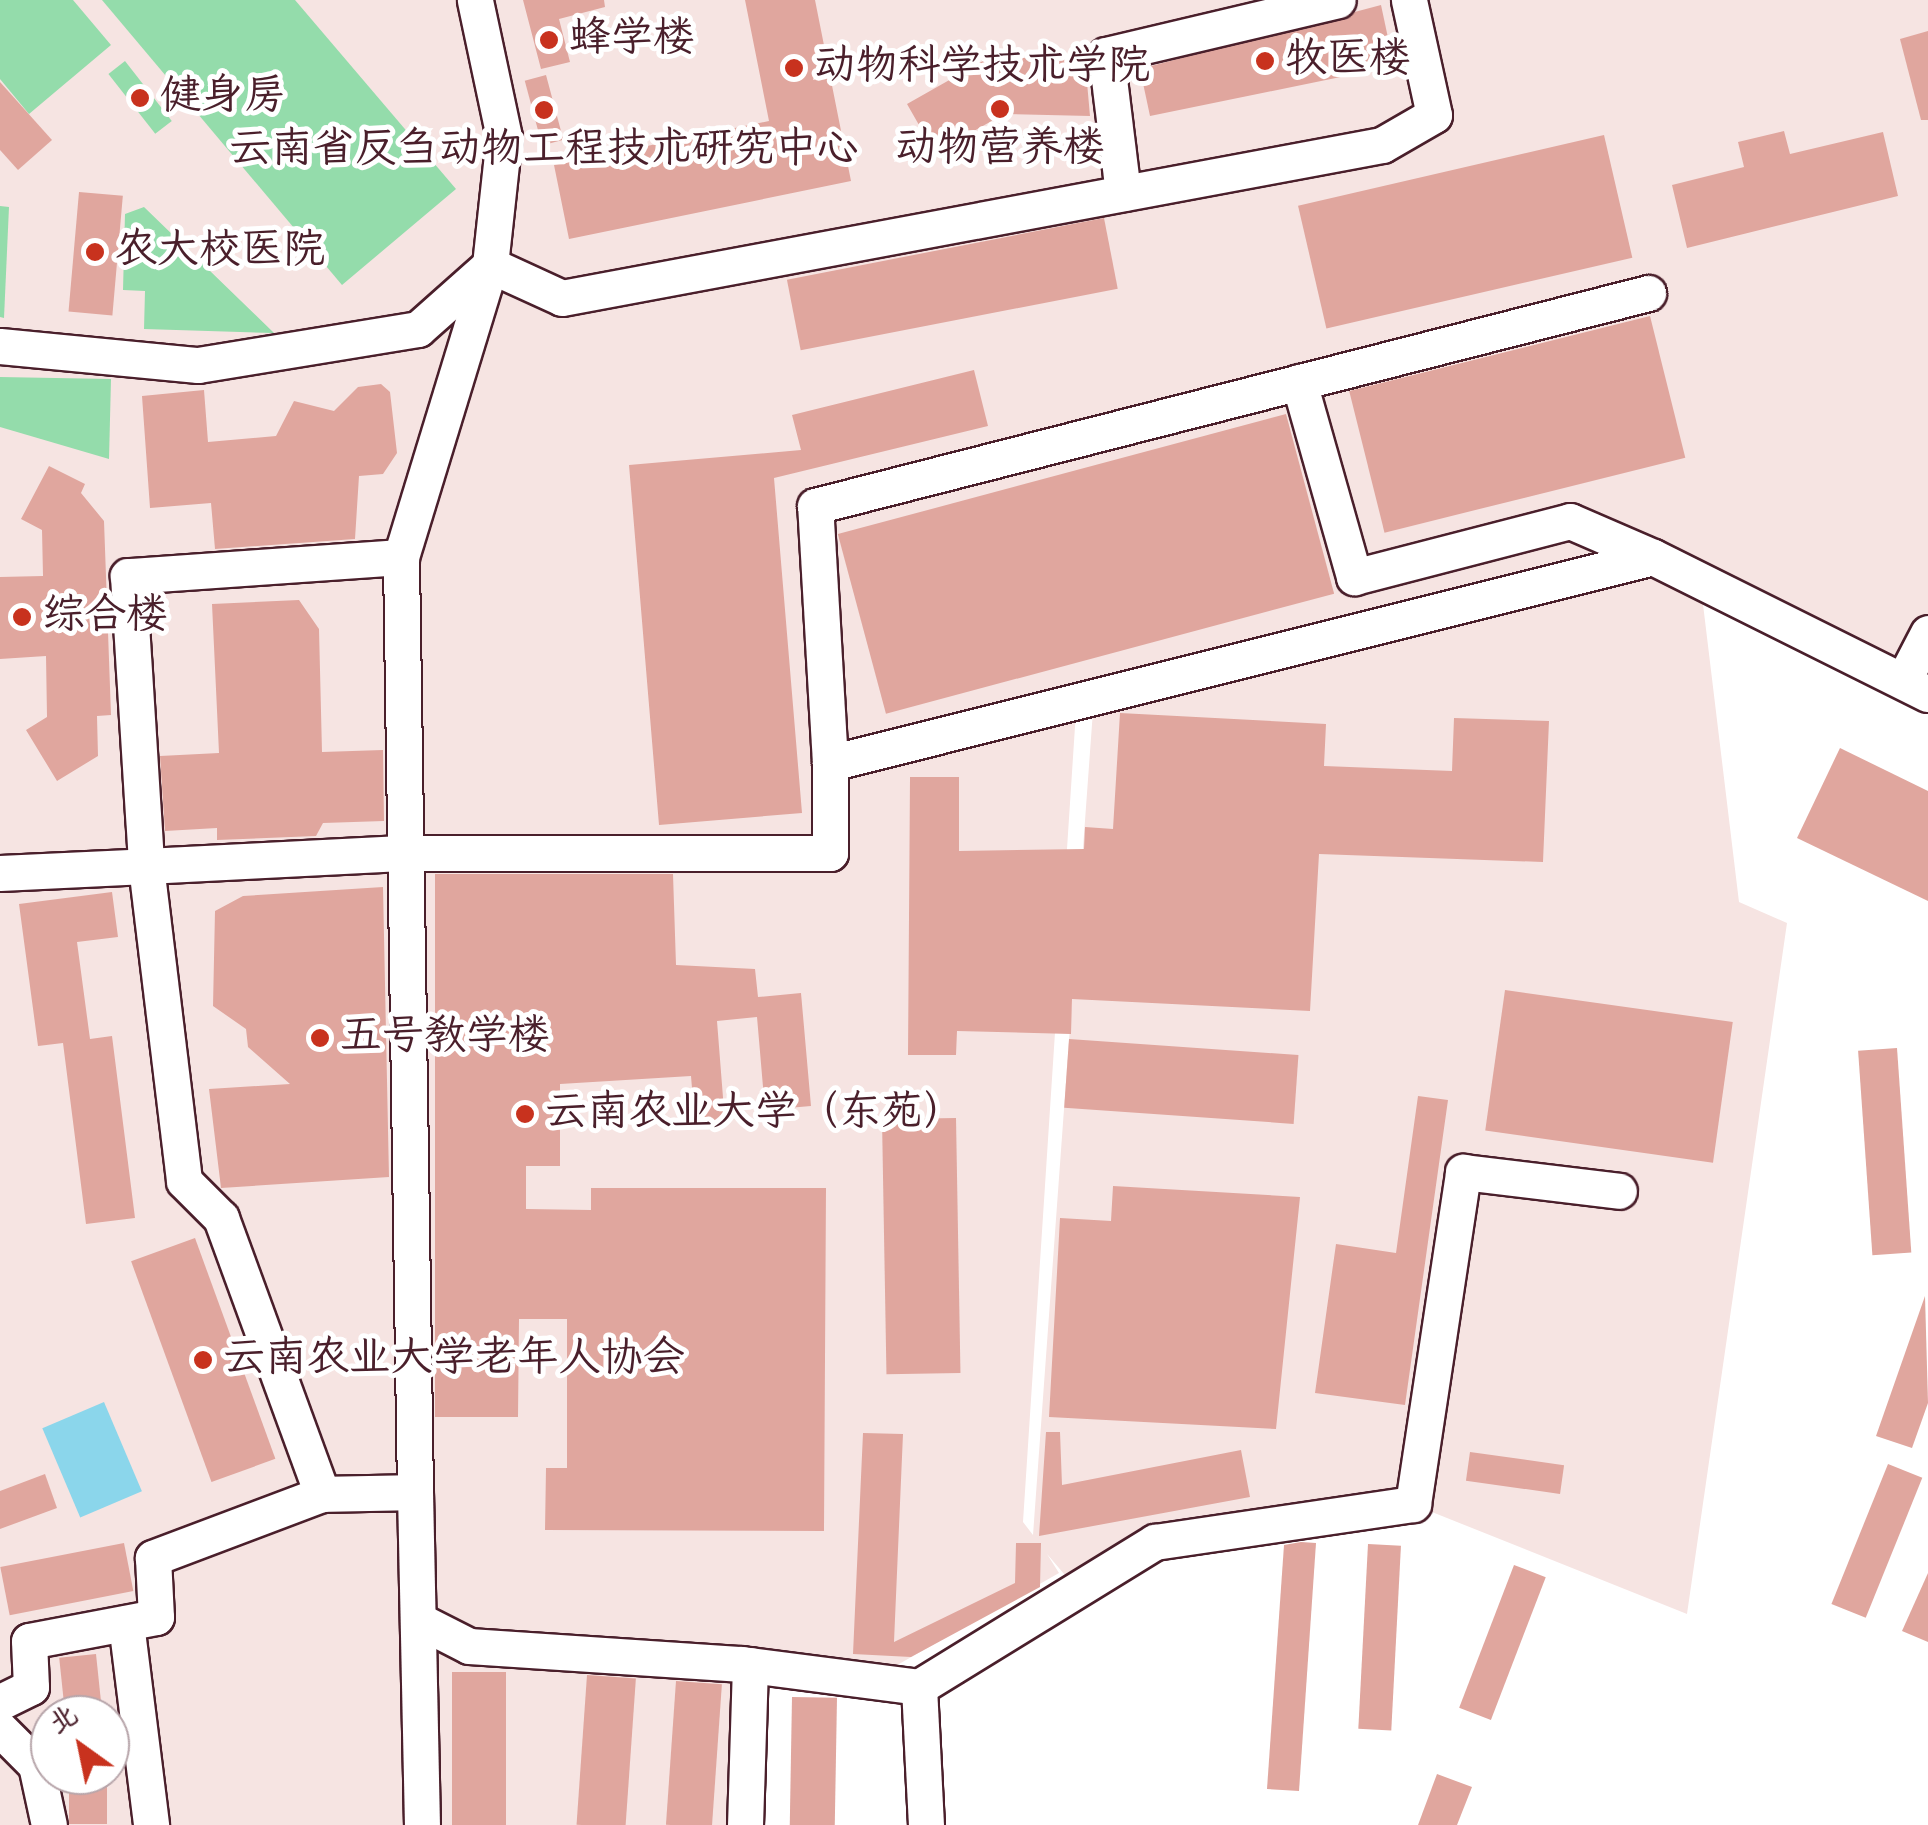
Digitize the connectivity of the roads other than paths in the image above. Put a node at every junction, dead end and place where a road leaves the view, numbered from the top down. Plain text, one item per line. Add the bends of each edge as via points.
1 (476, 0) edge
2 (1338, 0) edge
3 (1409, 0) edge
4 (1124, 193) junction
5 (490, 266) junction
6 (1648, 293) dead end
7 (0, 346) edge
8 (1298, 382) junction
9 (1653, 557) junction
10 (401, 558) junction
11 (1928, 633) edge
12 (1916, 687) edge
13 (830, 763) junction
14 (402, 853) junction
15 (146, 866) junction
16 (0, 873) edge
17 (1619, 1192) dead end
18 (415, 1492) junction
19 (322, 1494) junction
20 (418, 1620) junction
21 (126, 1623) junction
22 (750, 1665) junction
23 (919, 1687) junction
24 (0, 1702) edge
25 (0, 1729) edge
26 (50, 1825) edge
27 (151, 1825) edge
28 (422, 1825) edge
29 (744, 1825) edge
30 (926, 1825) edge

1 - 5 street via 504,137
2 - 4 street via 1106,54
3 - 4 street via 1434,115 1382,145
4 - 5 street via 562,298
5 - 7 street via 418,328 198,365
5 - 10 street
6 - 8 street
8 - 9 street via 1354,577 1570,520
8 - 13 street via 815,506
9 - 12 street
9 - 13 street
10 - 14 street
10 - 15 street via 128,576
11 - 12 street
13 - 14 street via 830,853
14 - 15 street
14 - 18 street
15 - 16 street
15 - 19 street via 184,1182 221,1218
17 - 23 street via 1463,1172 1413,1504 1156,1542
18 - 19 street
18 - 20 street
19 - 21 street via 153,1558 156,1617
20 - 22 street via 468,1646
20 - 28 street
21 - 24 street via 30,1641 30,1687
21 - 27 street
22 - 23 street
22 - 29 street
23 - 30 street
25 - 26 street via 36,1765

